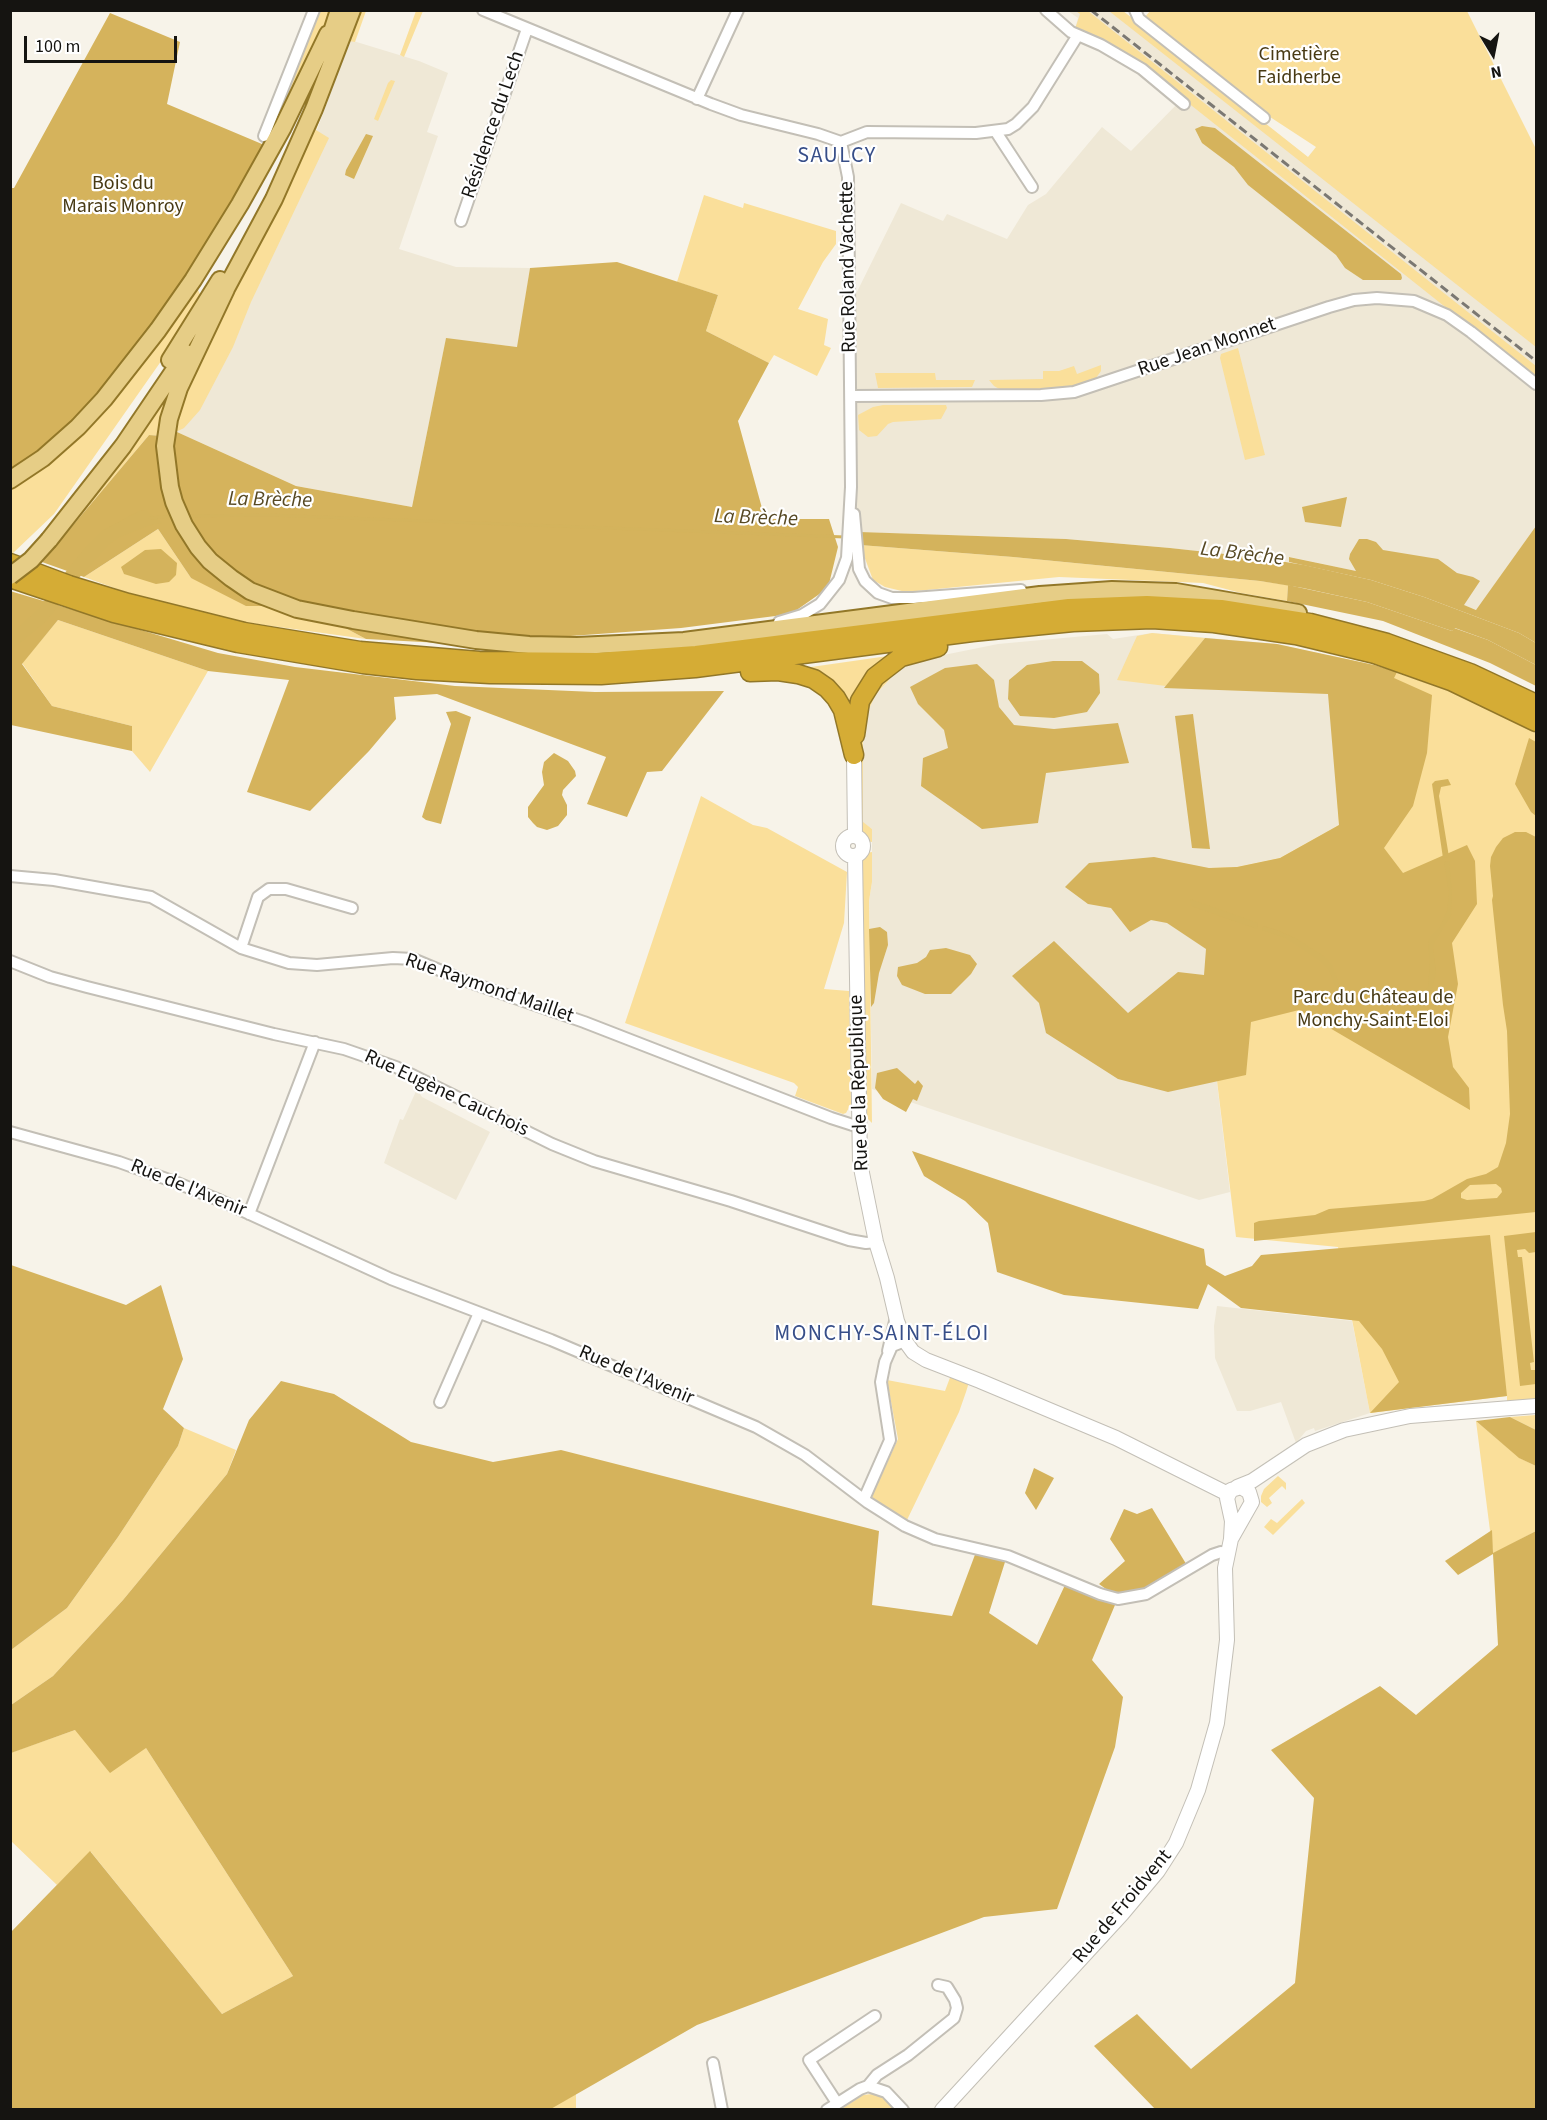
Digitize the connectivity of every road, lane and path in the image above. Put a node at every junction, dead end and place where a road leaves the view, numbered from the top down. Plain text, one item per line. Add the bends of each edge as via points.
1 (314, 10) edge
2 (483, 10) edge
3 (738, 10) edge
4 (1046, 10) edge
5 (1135, 10) edge
6 (344, 11) edge
7 (527, 28) junction
8 (1078, 35) junction
9 (697, 99) junction
10 (1184, 104) dead end
11 (1264, 118) dead end
12 (996, 132) junction
13 (264, 136) dead end
14 (841, 142) junction
15 (1032, 187) dead end
16 (461, 221) dead end
17 (226, 289) junction
18 (1536, 384) edge
19 (850, 396) junction
20 (10, 480) edge
21 (45, 537) junction
22 (852, 550) junction
23 (10, 564) edge
24 (10, 577) edge
25 (42, 582) junction
26 (1097, 591) junction
27 (78, 595) junction
28 (1114, 620) junction
29 (1356, 634) junction
30 (637, 644) junction
31 (540, 675) junction
32 (1536, 705) edge
33 (1536, 722) edge
34 (854, 754) junction
35 (10, 876) edge
36 (352, 908) dead end
37 (241, 948) junction
38 (10, 961) edge
39 (315, 1042) junction
40 (859, 1126) junction
41 (10, 1132) edge
42 (249, 1214) junction
43 (876, 1242) junction
44 (478, 1313) junction
45 (896, 1316) junction
46 (905, 1341) junction
47 (888, 1351) junction
48 (440, 1402) dead end
49 (1536, 1406) edge
50 (1299, 1449) junction
51 (1233, 1490) junction
52 (864, 1499) junction
53 (1250, 1504) junction
54 (1230, 1508) junction
55 (1231, 1539) junction
56 (1227, 1554) junction
57 (938, 1985) dead end
58 (874, 2016) dead end
59 (713, 2063) dead end
60 (868, 2086) junction
61 (832, 2106) edge
62 (722, 2109) edge
63 (903, 2109) edge
64 (942, 2109) edge

1 - 13 street
2 - 7 street
3 - 9 street
4 - 8 street
5 - 11 street via 1139,19
6 - 17 main road via 310,118 258,232
6 - 20 main road via 224,232 186,289 136,359 88,416 57,447
6 - 21 main road via 289,143 231,261 144,399
7 - 9 street
7 - 16 street, Résidence du Lech
8 - 10 street via 1142,69
8 - 12 street via 1025,116 1012,127
9 - 14 street
12 - 14 street via 867,132
12 - 15 street
14 - 19 street, Rue Roland Vachette via 848,177
17 - 21 main road via 106,468
17 - 30 main road via 180,388 169,418 165,446 172,496 188,532 205,556 260,595 305,611 493,642 560,646
18 - 19 street, Rue Jean Monnet via 1447,315 1414,301 1377,298 1329,307 1074,392
19 - 22 street, Rue Roland Vachette
21 - 23 main road
21 - 24 main road, bridge via 31,560
22 - 26 street via 865,581 888,597 1044,588
22 - 30 street via 831,592 802,615 775,623
23 - 25 highway
24 - 25 highway
25 - 27 highway
26 - 29 main road via 1152,590 1206,596 1297,613
26 - 30 main road
27 - 29 highway via 263,636 379,653 488,661 597,662 686,656 1028,612 1127,605 1242,611
27 - 31 highway via 194,634 319,658 417,670
28 - 31 highway via 1010,627 703,667
28 - 33 highway via 1214,623 1337,644 1451,681
28 - 34 highway via 952,644 901,657 882,671 862,695
29 - 32 highway via 1448,664
31 - 34 highway via 666,678 798,674 821,683 836,698 846,718
34 - 40 street, Rue de la République via 855,836 846,839 844,847 849,855 855,855
35 - 37 street, Rue Raymond Maillet via 144,895
36 - 37 street via 286,889 269,889 258,897
37 - 40 street, Rue Raymond Maillet via 302,965 413,959
38 - 39 street, Rue Eugène Cauchois via 87,987
39 - 42 street
39 - 43 street, Rue Eugène Cauchois via 396,1067 594,1161 849,1240
40 - 43 street, Rue de la République via 861,1170
41 - 42 street, Rue de l'Avenir via 136,1168
42 - 44 street, Rue de l'Avenir via 381,1275
43 - 45 street, Rue de la République
44 - 48 street
44 - 52 street, Rue de l'Avenir via 552,1340 762,1430 812,1460
45 - 46 street, Rue de la République
45 - 47 street
46 - 47 street
46 - 51 street, Rue de la République via 926,1360
47 - 52 street via 881,1382 890,1440
49 - 50 street via 1387,1420 1335,1433
50 - 51 street
50 - 53 street via 1258,1488
51 - 53 street via 1246,1489
51 - 54 street via 1227,1500
52 - 56 street, Rue de l'Avenir via 928,1536 1008,1556 1118,1599 1146,1594 1212,1555
53 - 54 street via 1240,1512
53 - 55 street
54 - 55 street
55 - 56 street
56 - 64 street, Rue de Froidvent via 1227,1640 1218,1715 1198,1790 1176,1843 1122,1914
57 - 60 street via 947,1987 955,2000 954,2018 877,2075
58 - 61 street via 809,2060
59 - 62 street
60 - 61 street
60 - 63 street via 886,2092

